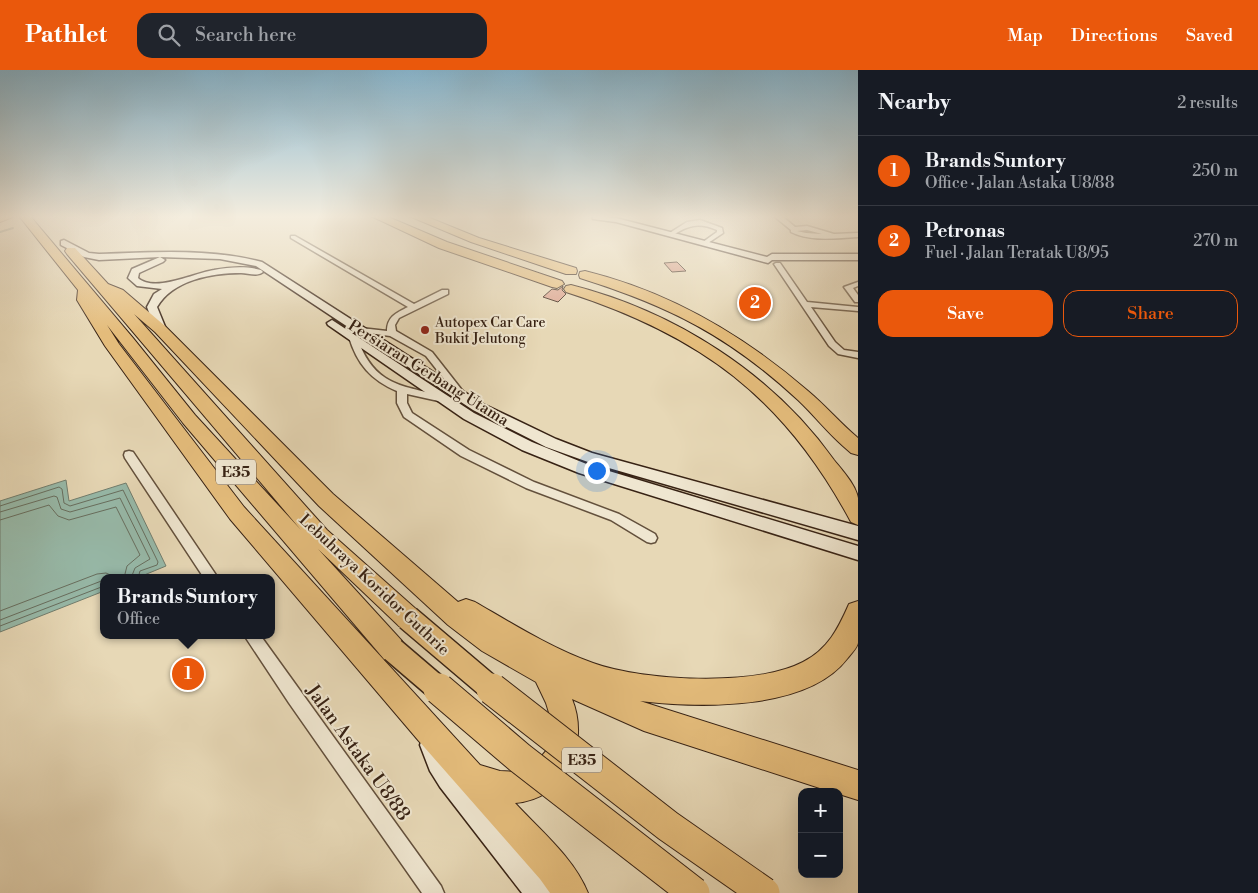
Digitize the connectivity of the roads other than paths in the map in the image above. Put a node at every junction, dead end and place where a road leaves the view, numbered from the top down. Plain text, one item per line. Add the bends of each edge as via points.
1 (61, 254) edge
2 (71, 254) edge
3 (86, 254) edge
4 (323, 254) edge
5 (478, 254) edge
6 (510, 254) edge
7 (749, 254) edge
8 (176, 256) junction
9 (858, 259) edge
10 (775, 261) junction
11 (571, 280) junction
12 (858, 284) edge
13 (175, 285) junction
14 (93, 288) junction
15 (445, 292) dead end
16 (858, 300) edge
17 (806, 304) junction
18 (413, 307) junction
19 (858, 309) edge
20 (160, 329) junction
21 (357, 334) junction
22 (392, 334) junction
23 (858, 355) edge
24 (402, 391) junction
25 (462, 396) junction
26 (443, 399) junction
27 (856, 449) edge
28 (129, 455) dead end
29 (858, 516) edge
30 (858, 533) edge
31 (651, 538) dead end
32 (858, 553) edge
33 (209, 574) edge
34 (425, 587) junction
35 (858, 612) edge
36 (254, 639) edge
37 (545, 673) junction
38 (428, 730) junction
39 (474, 778) junction
40 (850, 783) edge
41 (434, 893) edge
42 (538, 893) edge
43 (572, 893) edge
44 (694, 893) edge
45 (764, 893) edge

1 - 14 highway, Lebuhraya Koridor Guthrie / E35
2 - 14 highway, Lebuhraya Koridor Guthrie / E35
3 - 8 main road, Persiaran Gerbang Utama
4 - 18 street
5 - 11 highway
6 - 11 highway
7 - 10 main road
8 - 13 main road via 148,264 132,274 135,282 140,284
8 - 21 main road, Persiaran Gerbang Utama via 224,257 259,264
9 - 10 main road
10 - 17 street
11 - 27 highway via 658,300 720,331 757,356 813,403
11 - 29 highway via 672,329 755,384 810,440
12 - 16 street via 848,287
13 - 20 main road, Persiaran Gerbang Utama via 152,303
13 - 21 main road, Persiaran Gerbang Utama via 224,270 257,272
14 - 20 highway via 118,293
14 - 38 highway via 84,300 113,346 237,513
14 - 44 highway, Lebuhraya Koridor Guthrie / E35, bridge via 128,340 189,419 393,650 520,758
14 - 45 highway, Lebuhraya Koridor Guthrie / E35, bridge via 319,536 408,618 513,707 668,826
15 - 18 street
17 - 19 street
17 - 23 street via 832,344 841,352
18 - 22 street via 392,321
20 - 34 highway via 307,481
21 - 22 street
21 - 24 street via 355,348 362,362 374,376
21 - 25 main road, Persiaran Gerbang Utama
21 - 26 main road, Persiaran Gerbang Utama
22 - 25 street via 429,354
24 - 26 street
24 - 31 street via 402,403 408,415 465,453 530,485 615,517
25 - 30 main road, Persiaran Gerbang Utama via 521,429 588,457
26 - 32 main road, Persiaran Gerbang Utama via 527,446 584,469
28 - 33 street
34 - 35 highway via 564,665 594,677 641,688 678,691 747,690 789,682 808,673 834,653 851,632
34 - 37 highway via 457,617 491,642
36 - 41 street, Jalan Astaka U8/88
37 - 39 highway via 562,705 565,724 563,746 554,768 526,786 491,785
37 - 40 highway via 644,717
38 - 39 highway
38 - 42 main road via 431,747 448,779
39 - 43 highway

